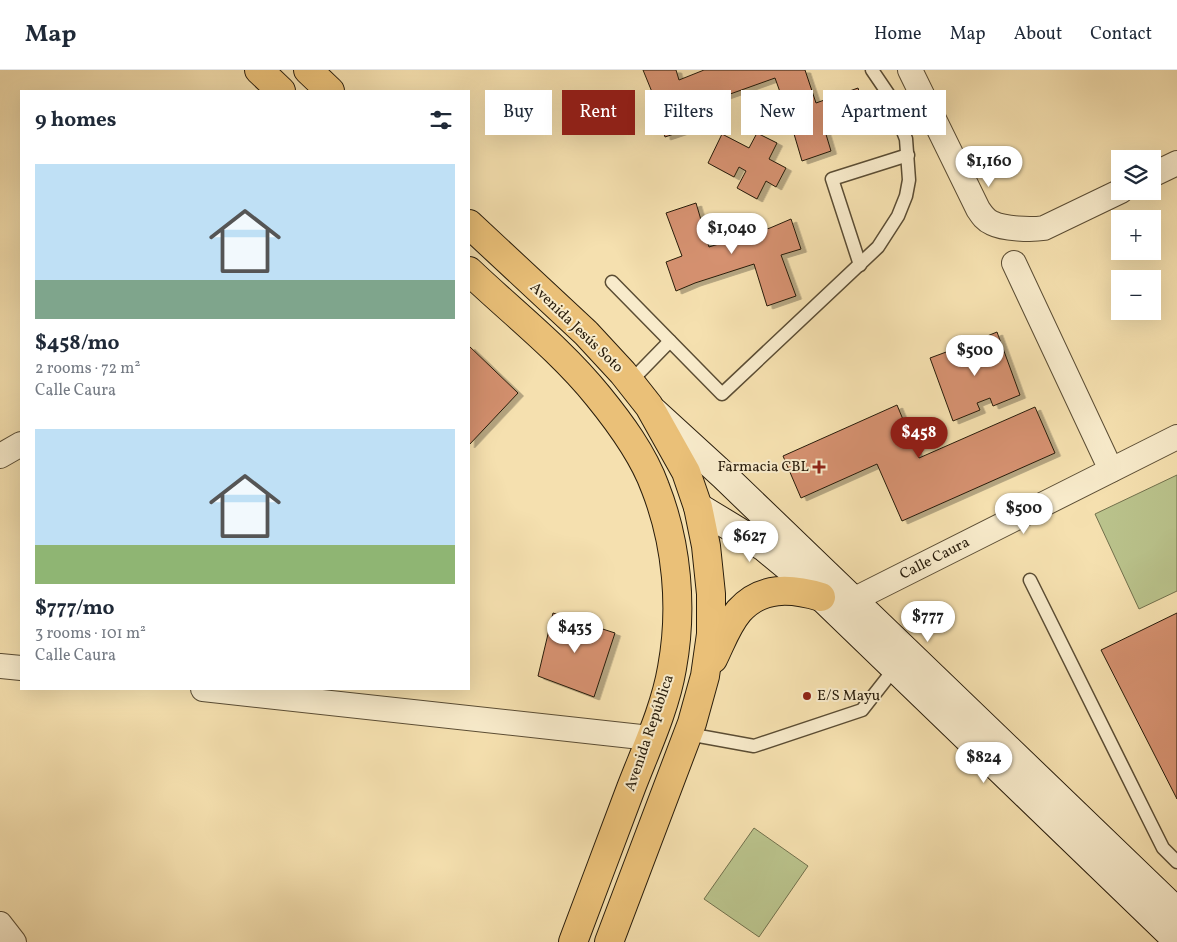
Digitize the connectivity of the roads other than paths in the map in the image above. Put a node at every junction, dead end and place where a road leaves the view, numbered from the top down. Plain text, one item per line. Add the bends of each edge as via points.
1 (259, 70) edge
2 (308, 70) edge
3 (872, 70) edge
4 (910, 70) edge
5 (280, 90) edge
6 (329, 90) edge
7 (908, 154) junction
8 (1177, 163) edge
9 (1161, 171) edge
10 (1111, 195) edge
11 (470, 225) edge
12 (1014, 263) dead end
13 (860, 265) junction
14 (470, 272) edge
15 (612, 282) dead end
16 (670, 341) junction
17 (630, 382) junction
18 (649, 406) junction
19 (1177, 437) edge
20 (20, 445) edge
21 (0, 456) edge
22 (642, 461) junction
23 (1111, 470) junction
24 (698, 507) junction
25 (1030, 580) dead end
26 (821, 596) junction
27 (853, 600) junction
28 (0, 666) edge
29 (20, 668) edge
30 (895, 668) junction
31 (705, 676) junction
32 (213, 690) edge
33 (688, 734) junction
34 (650, 738) junction
35 (1177, 862) edge
36 (1177, 912) edge
37 (0, 924) edge
38 (1177, 940) edge
39 (14, 942) edge
40 (573, 942) edge
41 (609, 942) edge

1 - 5 main road
2 - 6 main road
3 - 7 lane via 889,95 906,139
4 - 10 street via 978,209 992,223 1044,228
7 - 13 lane via 909,180 898,216 878,247
7 - 13 lane via 832,179
8 - 9 street
11 - 17 main road, Avenida Jesús Soto via 586,333
12 - 23 street
13 - 16 lane via 722,394
14 - 22 main road, Avenida Jesús Soto via 597,395
15 - 16 lane
16 - 17 lane
17 - 18 main road, Avenida Jesús Soto
18 - 24 main road, Avenida Jesús Soto via 686,472
18 - 27 street
19 - 23 street, Calle Caura
20 - 21 street
22 - 24 main road via 666,485
22 - 34 main road, Avenida República via 655,485 665,516 673,551 677,596 672,669
23 - 27 street, Calle Caura
24 - 26 street via 764,547
24 - 31 main road, Avenida Jesús Soto via 711,594
25 - 35 lane via 1163,848
26 - 30 street
26 - 31 main road via 788,589 748,602 729,626
27 - 36 street
28 - 29 street
30 - 33 lane via 862,710 754,746
30 - 38 street
31 - 33 main road
32 - 34 street
33 - 41 main road
34 - 40 main road, Avenida República
37 - 39 street

